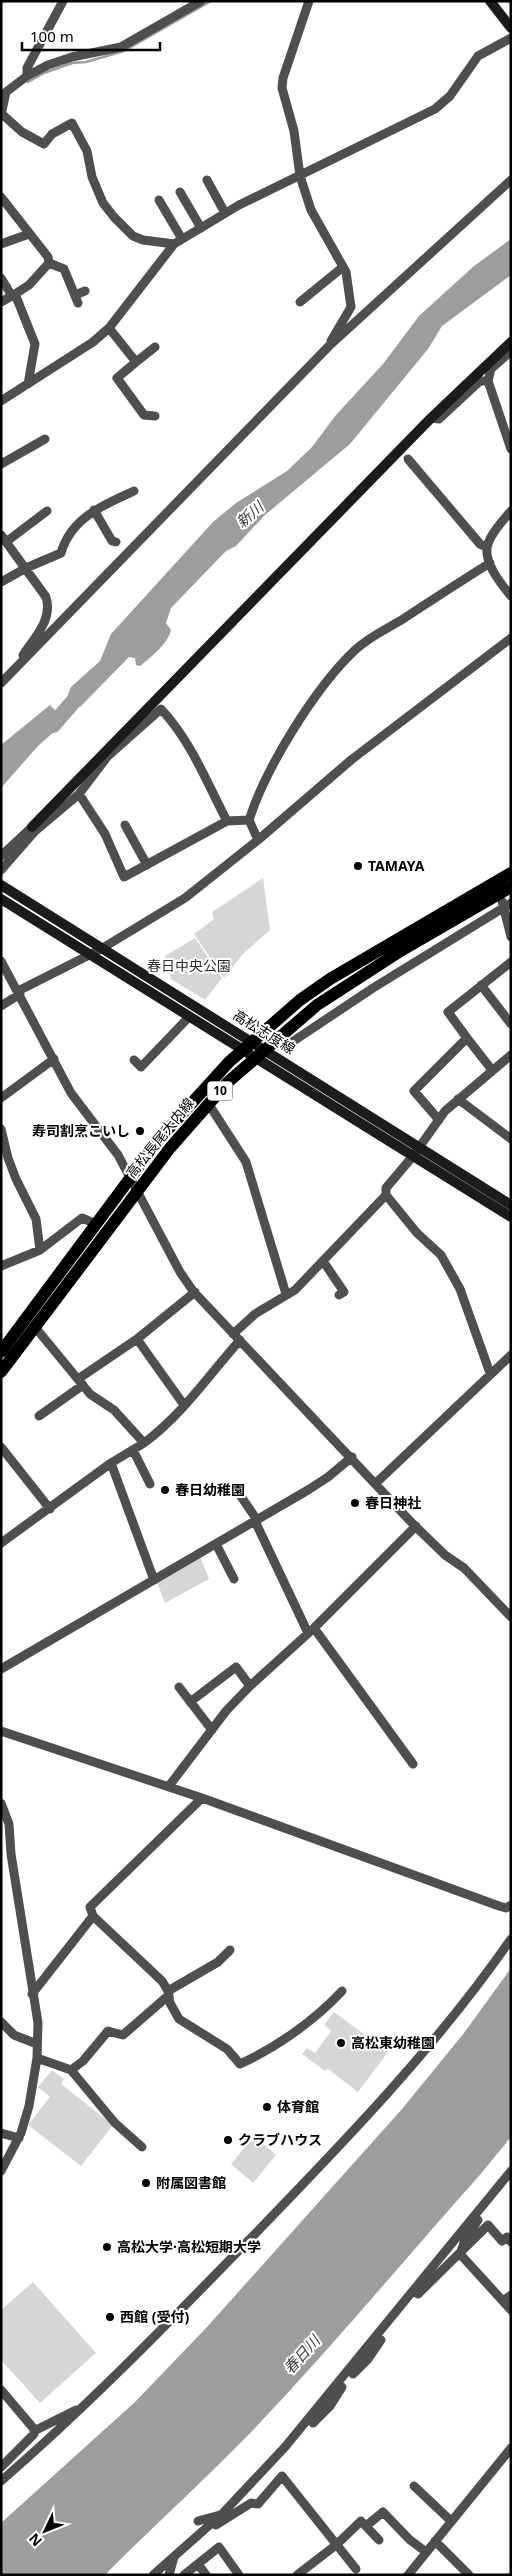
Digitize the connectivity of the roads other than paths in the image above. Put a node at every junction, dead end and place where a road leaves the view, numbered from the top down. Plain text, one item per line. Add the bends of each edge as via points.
1 (63, 1) edge
2 (201, 1) edge
3 (309, 1) edge
4 (490, 1) edge
5 (511, 28) edge
6 (511, 38) edge
7 (26, 76) junction
8 (4, 89) edge
9 (2, 114) edge
10 (300, 176) junction
11 (207, 180) dead end
12 (511, 180) edge
13 (180, 192) dead end
14 (1, 196) edge
15 (159, 200) dead end
16 (226, 213) junction
17 (201, 228) junction
18 (29, 234) junction
19 (182, 239) junction
20 (1, 244) edge
21 (174, 244) junction
22 (49, 263) junction
23 (343, 267) junction
24 (1, 278) edge
25 (85, 291) dead end
26 (13, 295) junction
27 (1, 302) edge
28 (300, 302) dead end
29 (109, 328) junction
30 (511, 342) edge
31 (329, 346) junction
32 (154, 347) dead end
33 (511, 351) edge
34 (136, 362) junction
35 (488, 381) junction
36 (28, 384) junction
37 (1, 401) edge
38 (155, 416) dead end
39 (431, 418) junction
40 (507, 425) edge
41 (46, 439) dead end
42 (511, 449) edge
43 (408, 459) dead end
44 (1, 464) edge
45 (134, 491) dead end
46 (47, 510) dead end
47 (94, 510) junction
48 (511, 511) edge
49 (4, 538) edge
50 (116, 542) dead end
51 (487, 548) junction
52 (490, 563) junction
53 (26, 568) junction
54 (1, 582) edge
55 (511, 596) edge
56 (511, 638) edge
57 (22, 661) junction
58 (1, 683) edge
59 (79, 794) junction
60 (249, 820) junction
61 (226, 821) junction
62 (125, 825) dead end
63 (34, 829) junction
64 (258, 840) junction
65 (1, 856) edge
66 (147, 865) junction
67 (1, 870) edge
68 (511, 873) edge
69 (1, 885) edge
70 (511, 887) edge
71 (496, 888) junction
72 (1, 899) edge
73 (507, 905) edge
74 (511, 937) edge
75 (101, 949) junction
76 (90, 954) junction
77 (1, 960) edge
78 (511, 962) edge
79 (481, 985) junction
80 (19, 993) junction
81 (1, 1006) edge
82 (189, 1017) junction
83 (511, 1024) edge
84 (467, 1038) junction
85 (252, 1041) junction
86 (288, 1044) dead end
87 (265, 1049) junction
88 (242, 1050) junction
89 (511, 1055) edge
90 (255, 1057) junction
91 (54, 1059) junction
92 (134, 1060) dead end
93 (492, 1070) junction
94 (1, 1098) edge
95 (458, 1099) junction
96 (208, 1103) junction
97 (439, 1120) junction
98 (1, 1129) edge
99 (509, 1135) edge
100 (420, 1147) junction
101 (413, 1156) junction
102 (131, 1177) junction
103 (137, 1190) junction
104 (386, 1195) junction
105 (511, 1205) edge
106 (511, 1218) edge
107 (96, 1224) junction
108 (40, 1250) junction
109 (323, 1261) junction
110 (1, 1266) edge
111 (195, 1292) junction
112 (286, 1294) junction
113 (339, 1296) dead end
114 (35, 1327) junction
115 (236, 1337) junction
116 (137, 1339) junction
117 (1, 1352) edge
118 (511, 1355) edge
119 (1, 1372) edge
120 (490, 1373) junction
121 (80, 1382) junction
122 (184, 1405) junction
123 (39, 1416) dead end
124 (144, 1443) junction
125 (1, 1447) edge
126 (133, 1450) junction
127 (352, 1457) junction
128 (111, 1463) junction
129 (376, 1483) junction
130 (150, 1484) dead end
131 (240, 1495) dead end
132 (50, 1509) junction
133 (256, 1520) junction
134 (416, 1526) junction
135 (1, 1543) edge
136 (216, 1544) junction
137 (234, 1579) dead end
138 (154, 1580) junction
139 (511, 1617) edge
140 (311, 1631) junction
141 (1, 1669) edge
142 (250, 1686) junction
143 (178, 1687) dead end
144 (190, 1702) junction
145 (212, 1730) junction
146 (1, 1731) edge
147 (413, 1764) dead end
148 (169, 1786) junction
149 (202, 1798) junction
150 (1, 1804) edge
151 (511, 1905) edge
152 (93, 1916) junction
153 (511, 1939) edge
154 (230, 1950) dead end
155 (342, 1991) dead end
156 (168, 1993) junction
157 (32, 1994) junction
158 (1, 2022) edge
159 (37, 2044) junction
160 (37, 2058) junction
161 (71, 2070) junction
162 (1, 2133) edge
163 (18, 2138) junction
164 (142, 2147) dead end
165 (511, 2170) edge
166 (1, 2171) edge
167 (511, 2178) edge
168 (490, 2196) junction
169 (511, 2242) edge
170 (460, 2254) junction
171 (511, 2294) edge
172 (503, 2301) junction
173 (410, 2302) junction
174 (400, 2308) junction
175 (511, 2310) edge
176 (390, 2324) junction
177 (1, 2390) edge
178 (86, 2405) junction
179 (34, 2431) junction
180 (511, 2448) edge
181 (1, 2467) edge
182 (1, 2481) edge
183 (414, 2486) dead end
184 (222, 2514) junction
185 (198, 2521) dead end
186 (451, 2521) junction
187 (209, 2526) junction
188 (366, 2526) junction
189 (379, 2540) dead end
190 (435, 2541) junction
191 (336, 2546) junction
192 (426, 2552) junction
193 (174, 2557) junction
194 (198, 2564) junction
195 (356, 2569) dead end
196 (153, 2575) edge
197 (169, 2575) edge
198 (184, 2575) edge
199 (206, 2575) edge
200 (240, 2575) edge
201 (297, 2575) edge
202 (408, 2575) edge
203 (469, 2575) edge

1 - 7 street via 27,68
2 - 7 street via 121,47 72,57
3 - 10 street via 282,88 294,131
4 - 5 main road
6 - 10 street via 478,56 450,96 435,109
7 - 8 street
8 - 9 street
9 - 21 street via 22,132 44,144 52,134 72,122 87,151 92,177 103,204 114,218 133,236
10 - 16 street
10 - 23 street via 311,210
11 - 16 street
12 - 31 street
13 - 17 street
14 - 18 street
15 - 19 street
16 - 17 street
17 - 19 street
18 - 20 street
18 - 22 street via 48,257
19 - 21 street
21 - 29 street
22 - 25 street via 64,269 77,299
22 - 26 street
23 - 28 street
23 - 31 street via 351,307
24 - 26 street
26 - 27 street
26 - 36 street via 35,344
29 - 34 street
29 - 36 street
30 - 39 main road
31 - 57 street
32 - 34 street
33 - 35 street via 491,369
34 - 38 street via 116,378 144,415
35 - 39 street via 480,381 439,419
35 - 40 street
36 - 37 street
39 - 63 main road
40 - 42 street
41 - 44 street
43 - 51 street via 480,544
45 - 47 street
46 - 49 street
47 - 50 street via 112,541
47 - 53 street via 72,528 61,553
48 - 51 street
49 - 53 street
51 - 52 street
52 - 55 street
52 - 60 street via 380,630 355,650 324,685 288,739
53 - 54 street
53 - 57 street via 49,607 48,617
56 - 64 street via 351,760
57 - 58 street
59 - 61 street via 107,756 161,709 192,751
59 - 63 street
59 - 66 street via 105,834 124,878
60 - 61 street
60 - 64 street
61 - 66 street
62 - 66 street
63 - 65 street
63 - 67 street
64 - 75 street via 185,898
68 - 71 main road, 高松長尾大内線 / 10
69 - 75 main road, 高松志度線
70 - 71 main road, 高松長尾大内線 / 10
71 - 73 street
71 - 85 main road, 高松長尾大内線 / 10 via 330,979
71 - 87 main road, 高松長尾大内線 / 10 via 339,990
72 - 76 main road, 高松志度線
73 - 74 street
73 - 86 street
75 - 76 street
75 - 85 main road, 高松志度線
76 - 80 street
76 - 82 main road, 高松志度線
77 - 80 street
78 - 79 street
79 - 83 street
79 - 84 street via 448,1012
80 - 81 street
80 - 91 street
82 - 88 main road, 高松志度線
82 - 92 street via 141,1067
84 - 93 street
84 - 97 street via 414,1092
85 - 87 main road, 高松志度線
85 - 88 main road, 高松長尾大内線 / 10
87 - 90 main road, 高松長尾大内線 / 10
87 - 100 main road, 高松志度線
88 - 90 main road, 高松志度線
88 - 102 main road, 高松長尾大内線 / 10 via 185,1109
89 - 93 street
90 - 96 main road, 高松長尾大内線 / 10
90 - 101 main road, 高松志度線
91 - 94 street
91 - 102 street via 71,1094 102,1132
93 - 95 street
95 - 97 street
95 - 99 street
96 - 103 main road, 高松長尾大内線 / 10
96 - 112 street via 246,1162
97 - 100 street
98 - 108 street via 13,1172 36,1219
100 - 101 street
100 - 105 main road, 高松志度線
101 - 104 street via 386,1188
101 - 106 main road, 高松志度線
102 - 103 street
102 - 107 main road, 高松長尾大内線 / 10
103 - 111 street via 180,1272
103 - 114 main road, 高松長尾大内線 / 10
104 - 109 street
104 - 120 street via 417,1233 441,1255 460,1288
107 - 108 street via 82,1218
107 - 117 main road, 高松長尾大内線 / 10
108 - 110 street
109 - 112 street via 295,1290
109 - 113 street via 344,1292
111 - 115 street
111 - 116 street
112 - 115 street via 255,1314
114 - 119 main road, 高松長尾大内線 / 10
114 - 121 street
115 - 122 street
115 - 127 street
116 - 121 street
116 - 122 street
118 - 120 street
120 - 129 street
121 - 123 street
121 - 124 street via 90,1394 114,1410
122 - 124 street
124 - 126 street
125 - 132 street
126 - 128 street
126 - 130 street
127 - 129 street
127 - 133 street via 328,1477
128 - 132 street
128 - 138 street
129 - 134 street
131 - 133 street
132 - 135 street
133 - 136 street
133 - 140 street
134 - 139 street via 445,1555 464,1568
134 - 140 street
136 - 137 street
136 - 138 street
138 - 141 street
140 - 142 street
140 - 147 street
142 - 144 street via 236,1667
142 - 145 street
143 - 144 street
144 - 145 street
145 - 148 street
146 - 148 street
148 - 149 street
149 - 151 street via 499,1906 506,1908
149 - 152 street via 90,1907
150 - 157 street via 9,1824
152 - 156 street via 162,1981
152 - 157 street
153 - 178 street via 358,2127
154 - 156 street via 218,1962
155 - 156 street via 266,2052 240,2064 227,2049 179,2019
156 - 161 street via 122,2035 108,2031
157 - 159 street via 38,2023
158 - 159 street via 14,2035
159 - 160 street
160 - 161 street
160 - 163 street via 29,2106
161 - 164 street via 115,2123
162 - 163 street
163 - 166 street
165 - 168 street
167 - 168 street
168 - 170 street
168 - 174 street
169 - 170 street via 507,2237 502,2241 488,2225
170 - 172 street
170 - 173 street
171 - 172 street
172 - 175 street
173 - 174 street
173 - 176 street
174 - 176 street
176 - 184 street via 297,2434
177 - 179 street
178 - 179 street
178 - 182 street
179 - 181 street
180 - 186 street
183 - 186 street
184 - 185 street
184 - 187 street
186 - 190 street
187 - 191 street via 213,2527 251,2503 258,2504 282,2476
187 - 193 street
188 - 189 street
188 - 191 street via 361,2521
188 - 192 street via 383,2512
190 - 192 street
190 - 203 street
191 - 195 street
191 - 201 street
192 - 202 street
193 - 196 street
193 - 197 street
194 - 198 street
194 - 199 street
194 - 200 street via 219,2547

